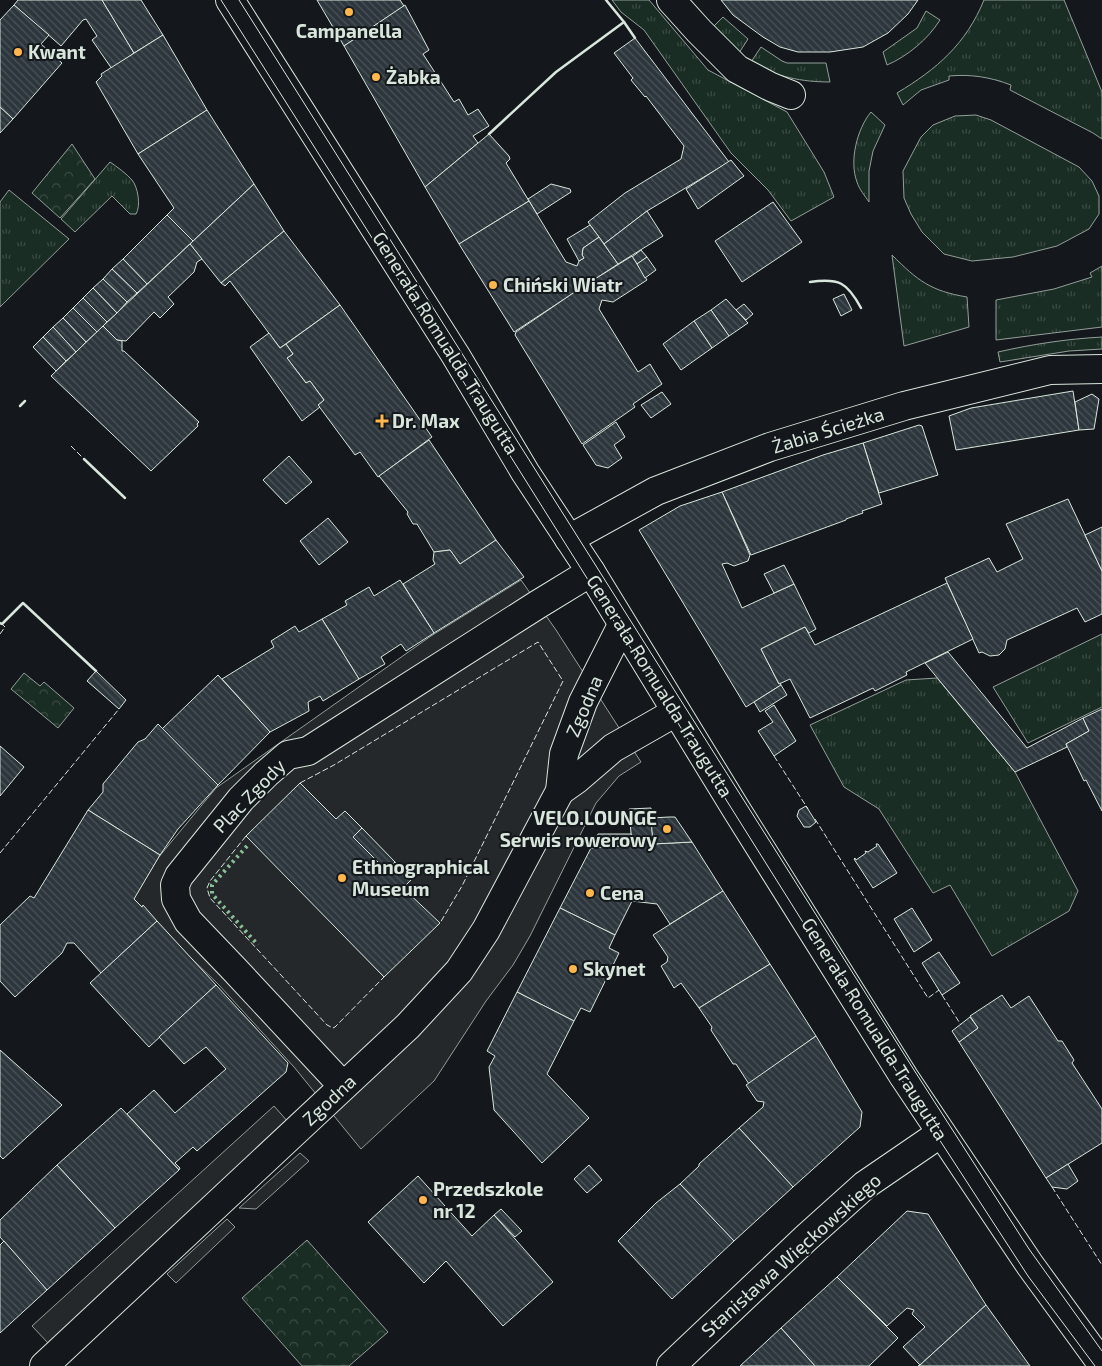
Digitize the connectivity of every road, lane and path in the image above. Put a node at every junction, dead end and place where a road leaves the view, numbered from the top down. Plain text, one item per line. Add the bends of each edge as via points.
1 (230, 0) edge
2 (671, 0) edge
3 (791, 95) dead end
4 (1102, 369) edge
5 (569, 539) junction
6 (590, 572) junction
7 (622, 624) junction
8 (676, 712) junction
9 (560, 791) junction
10 (343, 1086) junction
11 (941, 1133) junction
12 (1102, 1364) edge
13 (44, 1366) edge
14 (671, 1366) edge

1 - 5 street, Generała Romualda Traugutta
2 - 3 street via 737,69
4 - 5 street, Żabia Ścieżka via 1050,370 904,406 770,447 656,491
5 - 6 street, Generała Romualda Traugutta
6 - 7 street, Generała Romualda Traugutta
6 - 10 street, Plac Zgody via 308,751 288,755 241,799 179,876 175,885 176,899 188,921
7 - 8 street, Generała Romualda Traugutta
7 - 9 street, Zgodna via 580,711 564,754
8 - 9 street, Zgodna via 623,742
8 - 11 street, Generała Romualda Traugutta
9 - 10 street, Zgodna via 486,930 459,971 408,1026
10 - 13 street, Zgodna
11 - 12 street, Generała Romualda Traugutta
11 - 14 street, Stanisława Więckowskiego via 865,1185

